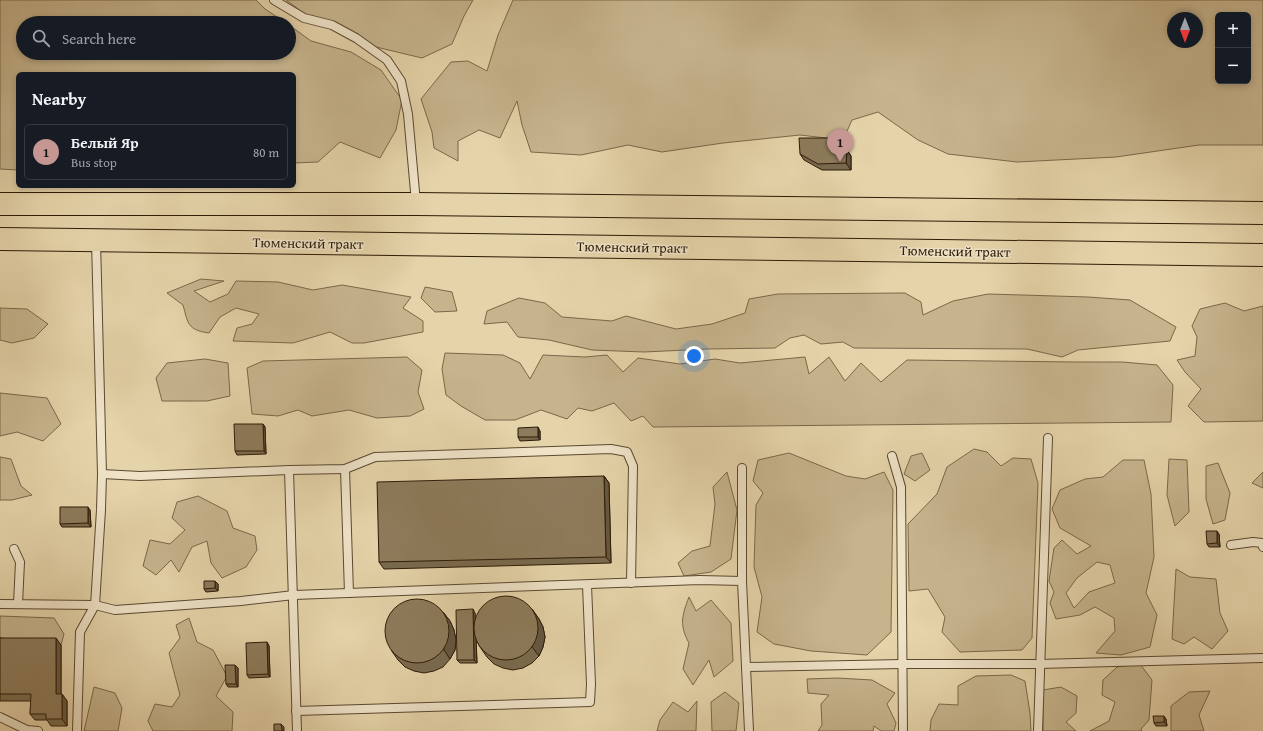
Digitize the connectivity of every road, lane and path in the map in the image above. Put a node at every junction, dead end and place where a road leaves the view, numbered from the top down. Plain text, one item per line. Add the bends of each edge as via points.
1 (274, 0) edge
2 (0, 204) edge
3 (416, 204) junction
4 (1263, 213) edge
5 (0, 239) edge
6 (96, 240) junction
7 (1263, 255) edge
8 (1048, 438) dead end
9 (892, 456) dead end
10 (742, 468) dead end
11 (345, 469) junction
12 (289, 470) junction
13 (102, 474) junction
14 (1231, 545) dead end
15 (1263, 547) edge
16 (14, 549) dead end
17 (742, 582) junction
18 (631, 583) junction
19 (587, 585) junction
20 (349, 593) junction
21 (294, 595) junction
22 (0, 604) edge
23 (18, 604) junction
24 (95, 605) junction
25 (1263, 658) edge
26 (902, 664) junction
27 (1039, 664) junction
28 (746, 667) junction
29 (296, 711) junction
30 (0, 717) edge
31 (38, 731) edge
32 (77, 731) edge
33 (297, 731) edge
34 (749, 731) edge
35 (903, 731) edge
36 (1038, 731) edge

1 - 3 lane via 304,18 332,25 387,60 401,81 408,114
2 - 3 main road
3 - 4 main road
5 - 6 main road, Тюменский тракт
6 - 7 main road, Тюменский тракт
6 - 13 lane
8 - 27 lane
9 - 26 lane via 901,487
10 - 17 lane
11 - 12 lane
11 - 18 lane via 375,457 611,450 627,452 633,466
11 - 20 lane
12 - 13 lane via 140,476
12 - 21 lane
13 - 24 lane
14 - 15 lane via 1253,542 1262,543
16 - 23 lane via 20,562
17 - 18 lane via 700,580
17 - 28 lane
18 - 19 lane
19 - 20 lane
19 - 29 lane via 590,702
20 - 21 lane
21 - 24 lane via 115,610
21 - 29 lane
22 - 23 lane
23 - 24 lane
24 - 32 lane via 80,632
25 - 27 lane
26 - 27 lane
26 - 28 lane
26 - 35 lane
27 - 36 lane
28 - 34 lane
29 - 33 lane
30 - 31 lane via 27,730

